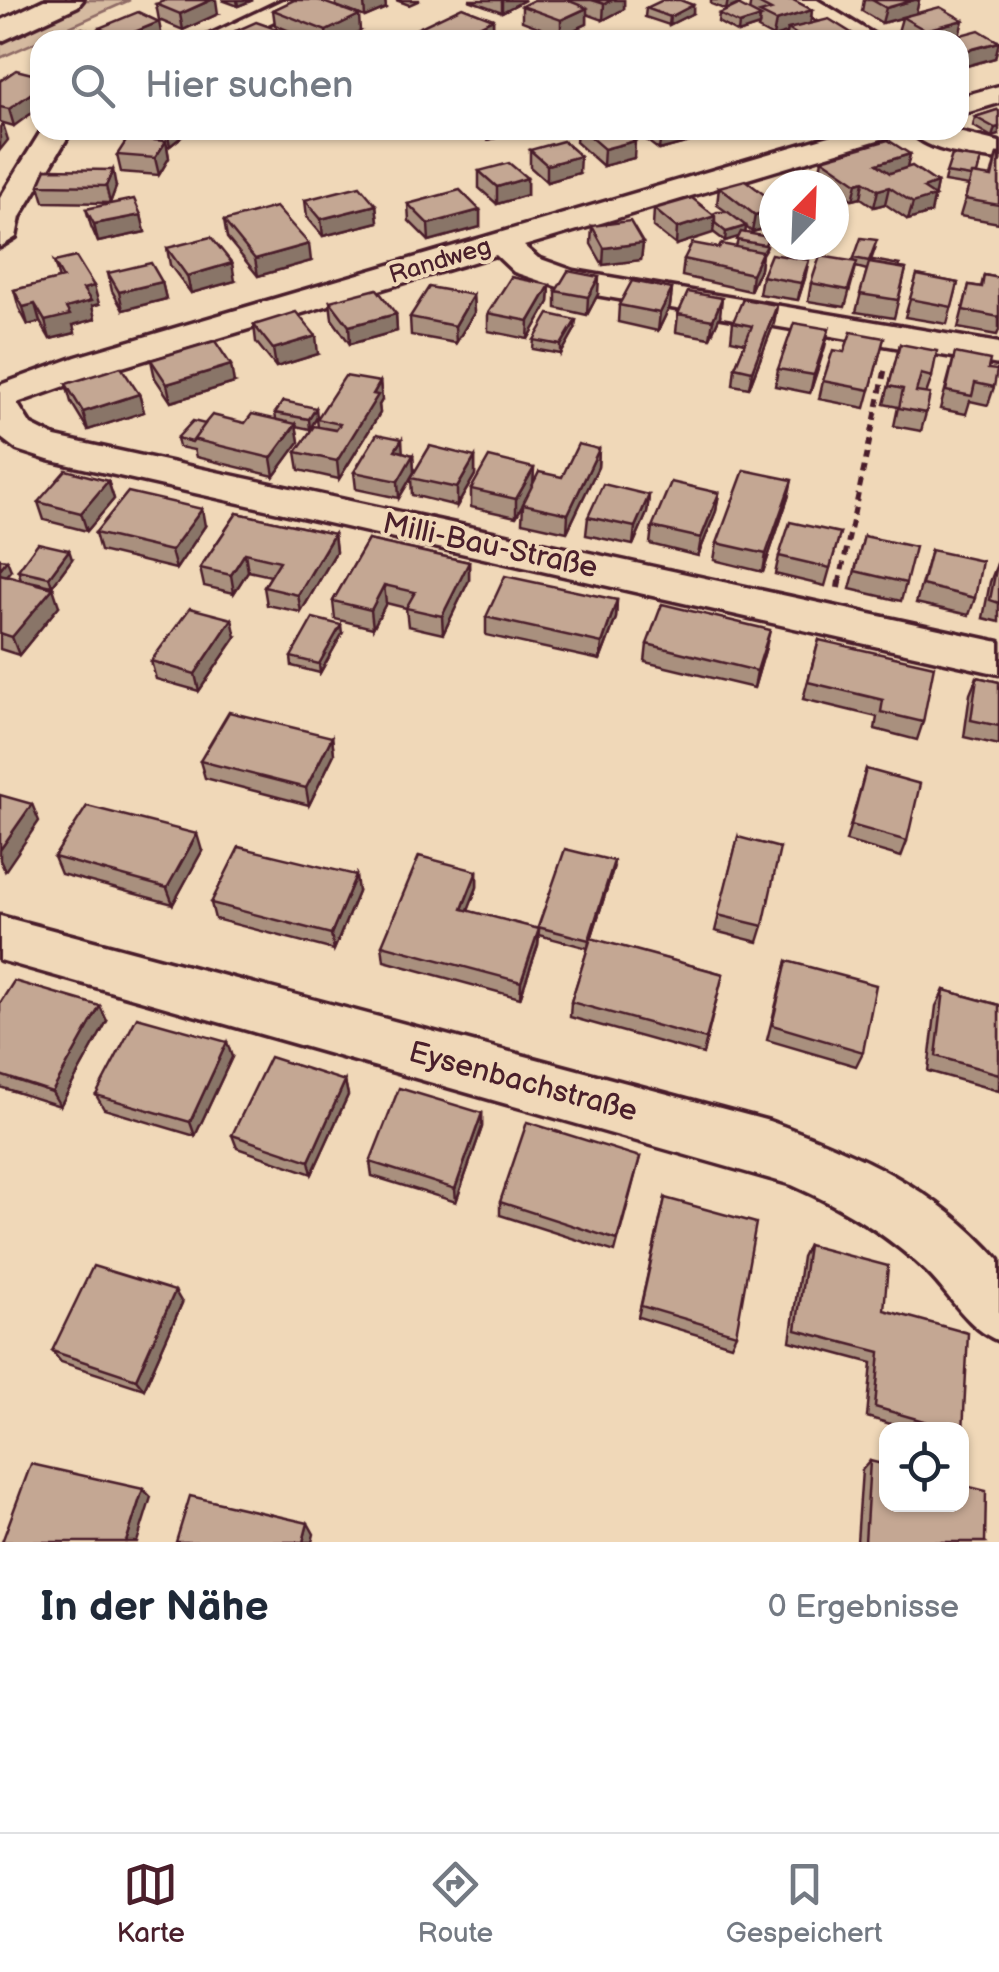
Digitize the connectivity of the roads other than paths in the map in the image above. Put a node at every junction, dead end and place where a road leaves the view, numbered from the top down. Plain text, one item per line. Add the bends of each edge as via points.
1 (23, 0) edge
2 (68, 0) edge
3 (305, 0) edge
4 (798, 0) edge
5 (0, 11) edge
6 (235, 30) edge
7 (852, 30) edge
8 (0, 34) edge
9 (51, 140) edge
10 (847, 140) edge
11 (949, 140) edge
12 (999, 151) edge
13 (0, 236) edge
14 (502, 242) junction
15 (999, 354) edge
16 (0, 397) edge
17 (0, 406) edge
18 (999, 658) edge
19 (0, 938) edge
20 (999, 1310) edge

1 - 5 main road
2 - 8 main road
3 - 6 street
4 - 7 street
9 - 13 street via 4,217
10 - 14 street, Randweg
11 - 12 street
14 - 15 street via 526,265 551,276
14 - 16 street, Randweg
17 - 18 street, Milli-Bau-Straße via 22,439 48,448
19 - 20 street, Eysenbachstraße via 823,1168 922,1225

